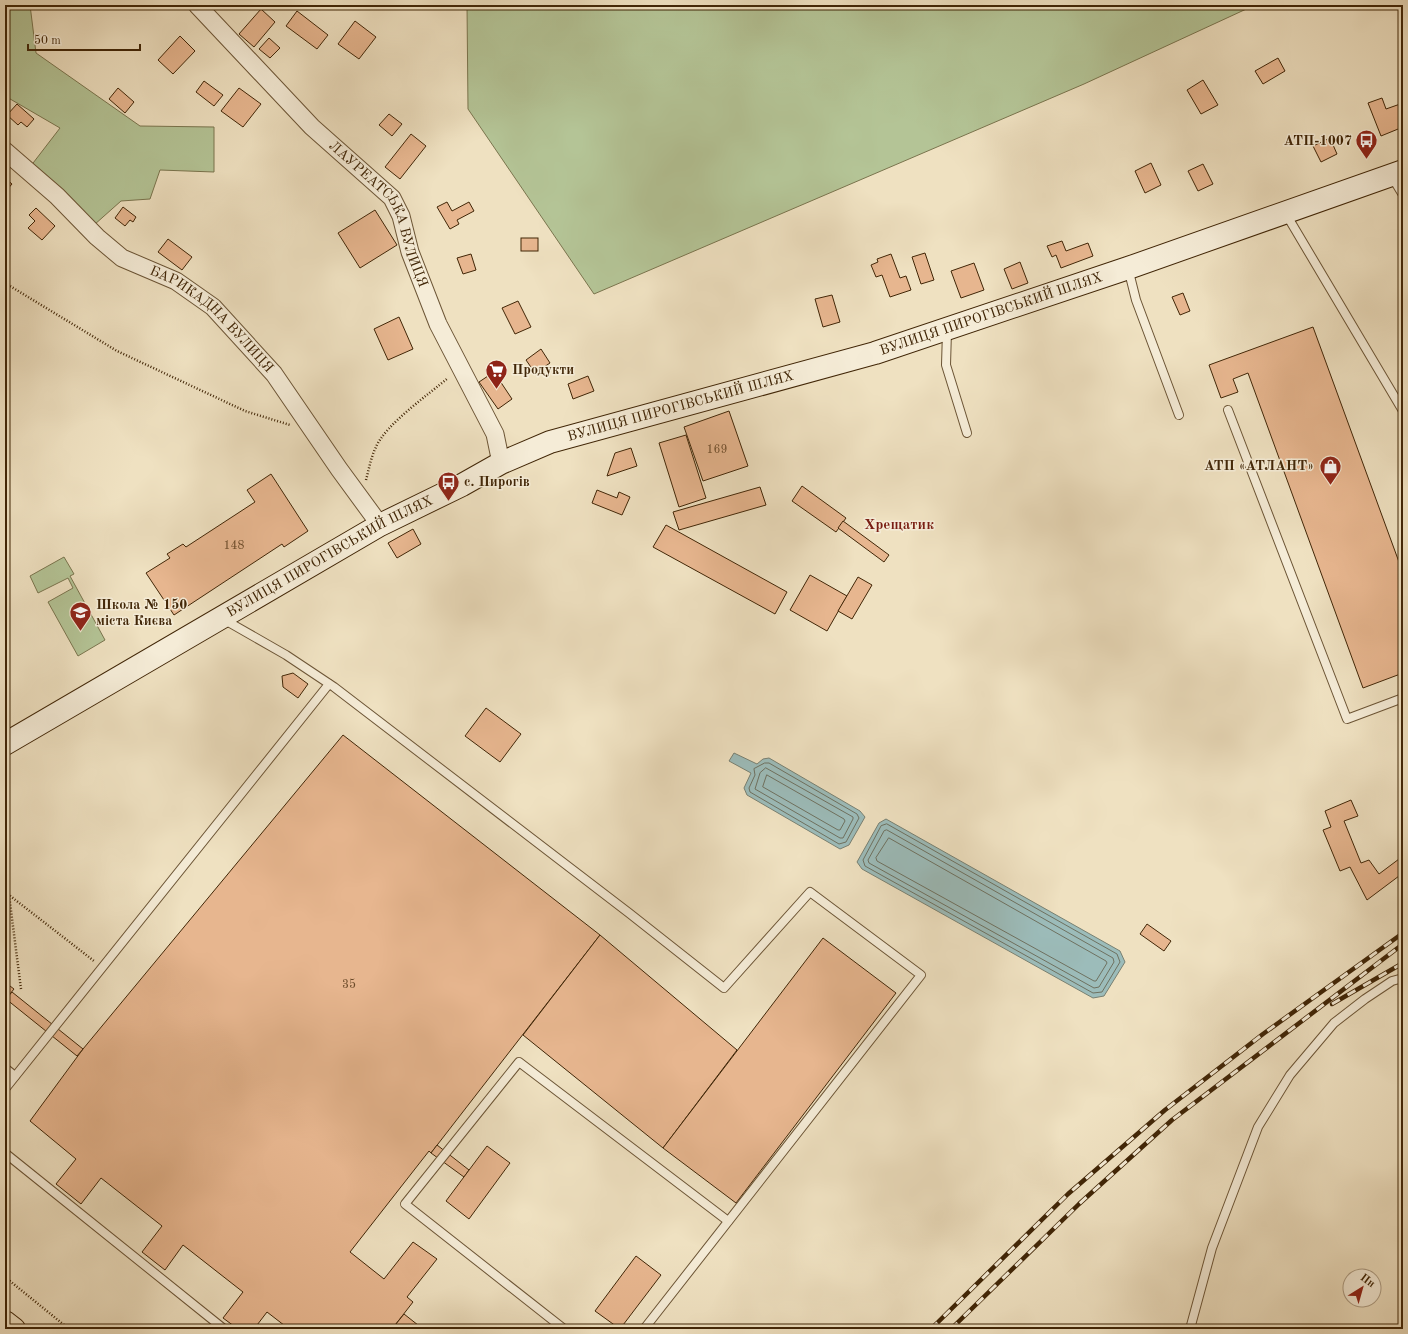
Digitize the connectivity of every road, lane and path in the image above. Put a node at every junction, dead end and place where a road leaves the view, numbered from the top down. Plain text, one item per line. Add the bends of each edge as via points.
1 (197, 5) edge
2 (5, 151) edge
3 (1397, 174) edge
4 (1403, 195) edge
5 (1285, 213) junction
6 (1128, 268) junction
7 (5, 283) edge
8 (948, 328) junction
9 (461, 368) junction
10 (1228, 410) dead end
11 (1403, 411) edge
12 (1179, 415) dead end
13 (313, 432) junction
14 (967, 433) dead end
15 (500, 463) junction
16 (362, 500) junction
17 (380, 525) junction
18 (221, 618) junction
19 (329, 684) junction
20 (1403, 698) edge
21 (5, 744) edge
22 (102, 967) junction
23 (1403, 978) edge
24 (21, 989) dead end
25 (5, 1068) edge
26 (15, 1076) junction
27 (5, 1089) edge
28 (5, 1153) edge
29 (728, 1221) junction
30 (5, 1277) edge
31 (5, 1322) edge
32 (14, 1329) edge
33 (69, 1329) edge
34 (224, 1329) edge
35 (564, 1329) edge
36 (644, 1329) edge
37 (1190, 1329) edge

1 - 9 street, ЛАУРЕАТСЬКА ВУЛИЦЯ via 312,127 392,198 401,216 410,252 438,324
2 - 13 street, БАРИКАДНА ВУЛИЦЯ via 122,258 176,281 212,307 274,374
3 - 4 lane
3 - 5 street, ВУЛИЦЯ ПИРОГІВСЬКИЙ ШЛЯХ
5 - 6 street, ВУЛИЦЯ ПИРОГІВСЬКИЙ ШЛЯХ
5 - 11 lane
6 - 8 street, ВУЛИЦЯ ПИРОГІВСЬКИЙ ШЛЯХ
6 - 12 lane via 1136,300
7 - 13 path via 116,351 245,411
8 - 14 lane via 946,365
8 - 15 street, ВУЛИЦЯ ПИРОГІВСЬКИЙ ШЛЯХ via 875,353 550,442
9 - 15 street, ЛАУРЕАТСЬКА ВУЛИЦЯ via 495,434
9 - 16 path via 382,436 376,447
10 - 20 lane via 1347,720
13 - 16 street, БАРИКАДНА ВУЛИЦЯ
15 - 17 street, ВУЛИЦЯ ПИРОГІВСЬКИЙ ШЛЯХ via 462,485
16 - 17 street, БАРИКАДНА ВУЛИЦЯ
17 - 18 street, ВУЛИЦЯ ПИРОГІВСЬКИЙ ШЛЯХ
18 - 19 lane via 286,655
18 - 21 street, ВУЛИЦЯ ПИРОГІВСЬКИЙ ШЛЯХ
19 - 22 lane
19 - 29 lane via 724,988 810,892 921,975
22 - 24 path via 9,895
22 - 26 lane
23 - 37 lane via 1392,981 1334,1023 1290,1075 1258,1127 1212,1248
25 - 26 lane
26 - 27 lane
28 - 34 lane
29 - 35 lane via 519,1062 405,1204
29 - 36 lane
30 - 33 path
31 - 32 highway

